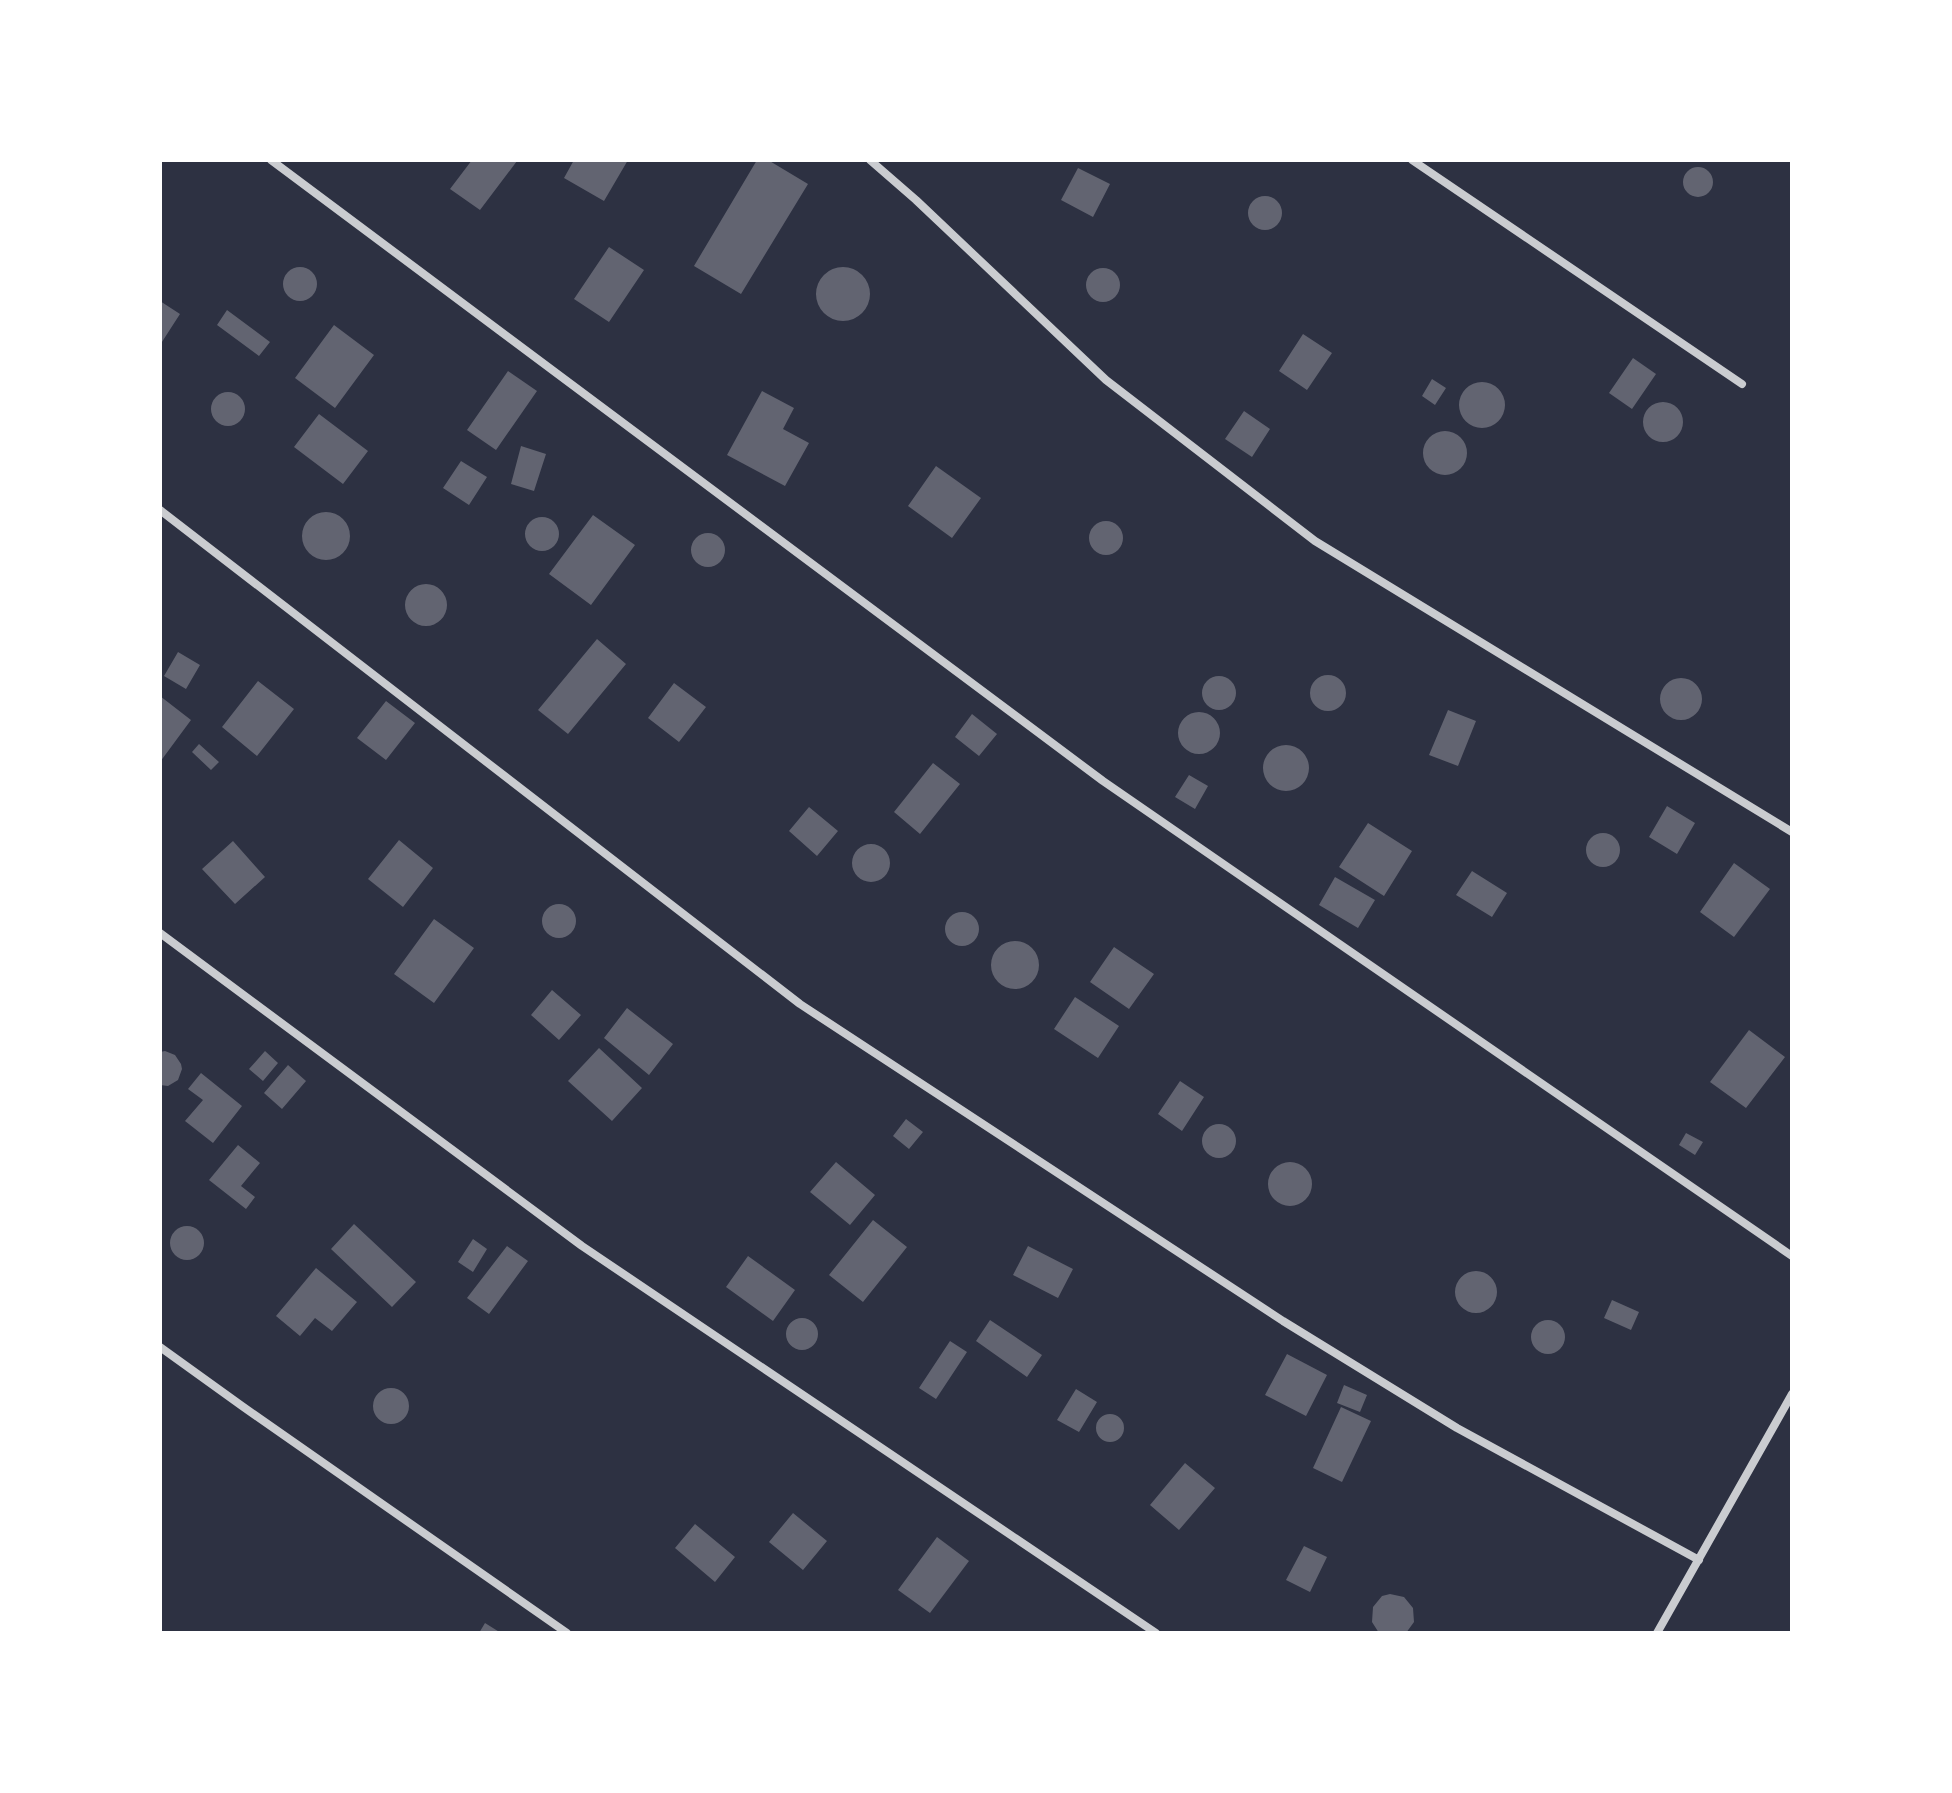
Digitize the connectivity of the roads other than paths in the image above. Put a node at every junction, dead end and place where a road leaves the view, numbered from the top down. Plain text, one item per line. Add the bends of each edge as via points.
1 (271, 160) edge
2 (870, 160) edge
3 (1412, 160) edge
4 (1742, 384) dead end
5 (160, 510) edge
6 (1792, 832) edge
7 (160, 933) edge
8 (1792, 1256) edge
9 (160, 1347) edge
10 (1792, 1394) edge
11 (1699, 1560) junction
12 (567, 1633) edge
13 (1156, 1633) edge
14 (1657, 1633) edge

1 - 8 street via 1103,781
2 - 6 street via 1106,380 1315,541
3 - 4 street
5 - 11 street via 800,1004 1336,1354 1457,1428
7 - 13 street via 582,1246
9 - 12 street
10 - 11 street
11 - 14 street

